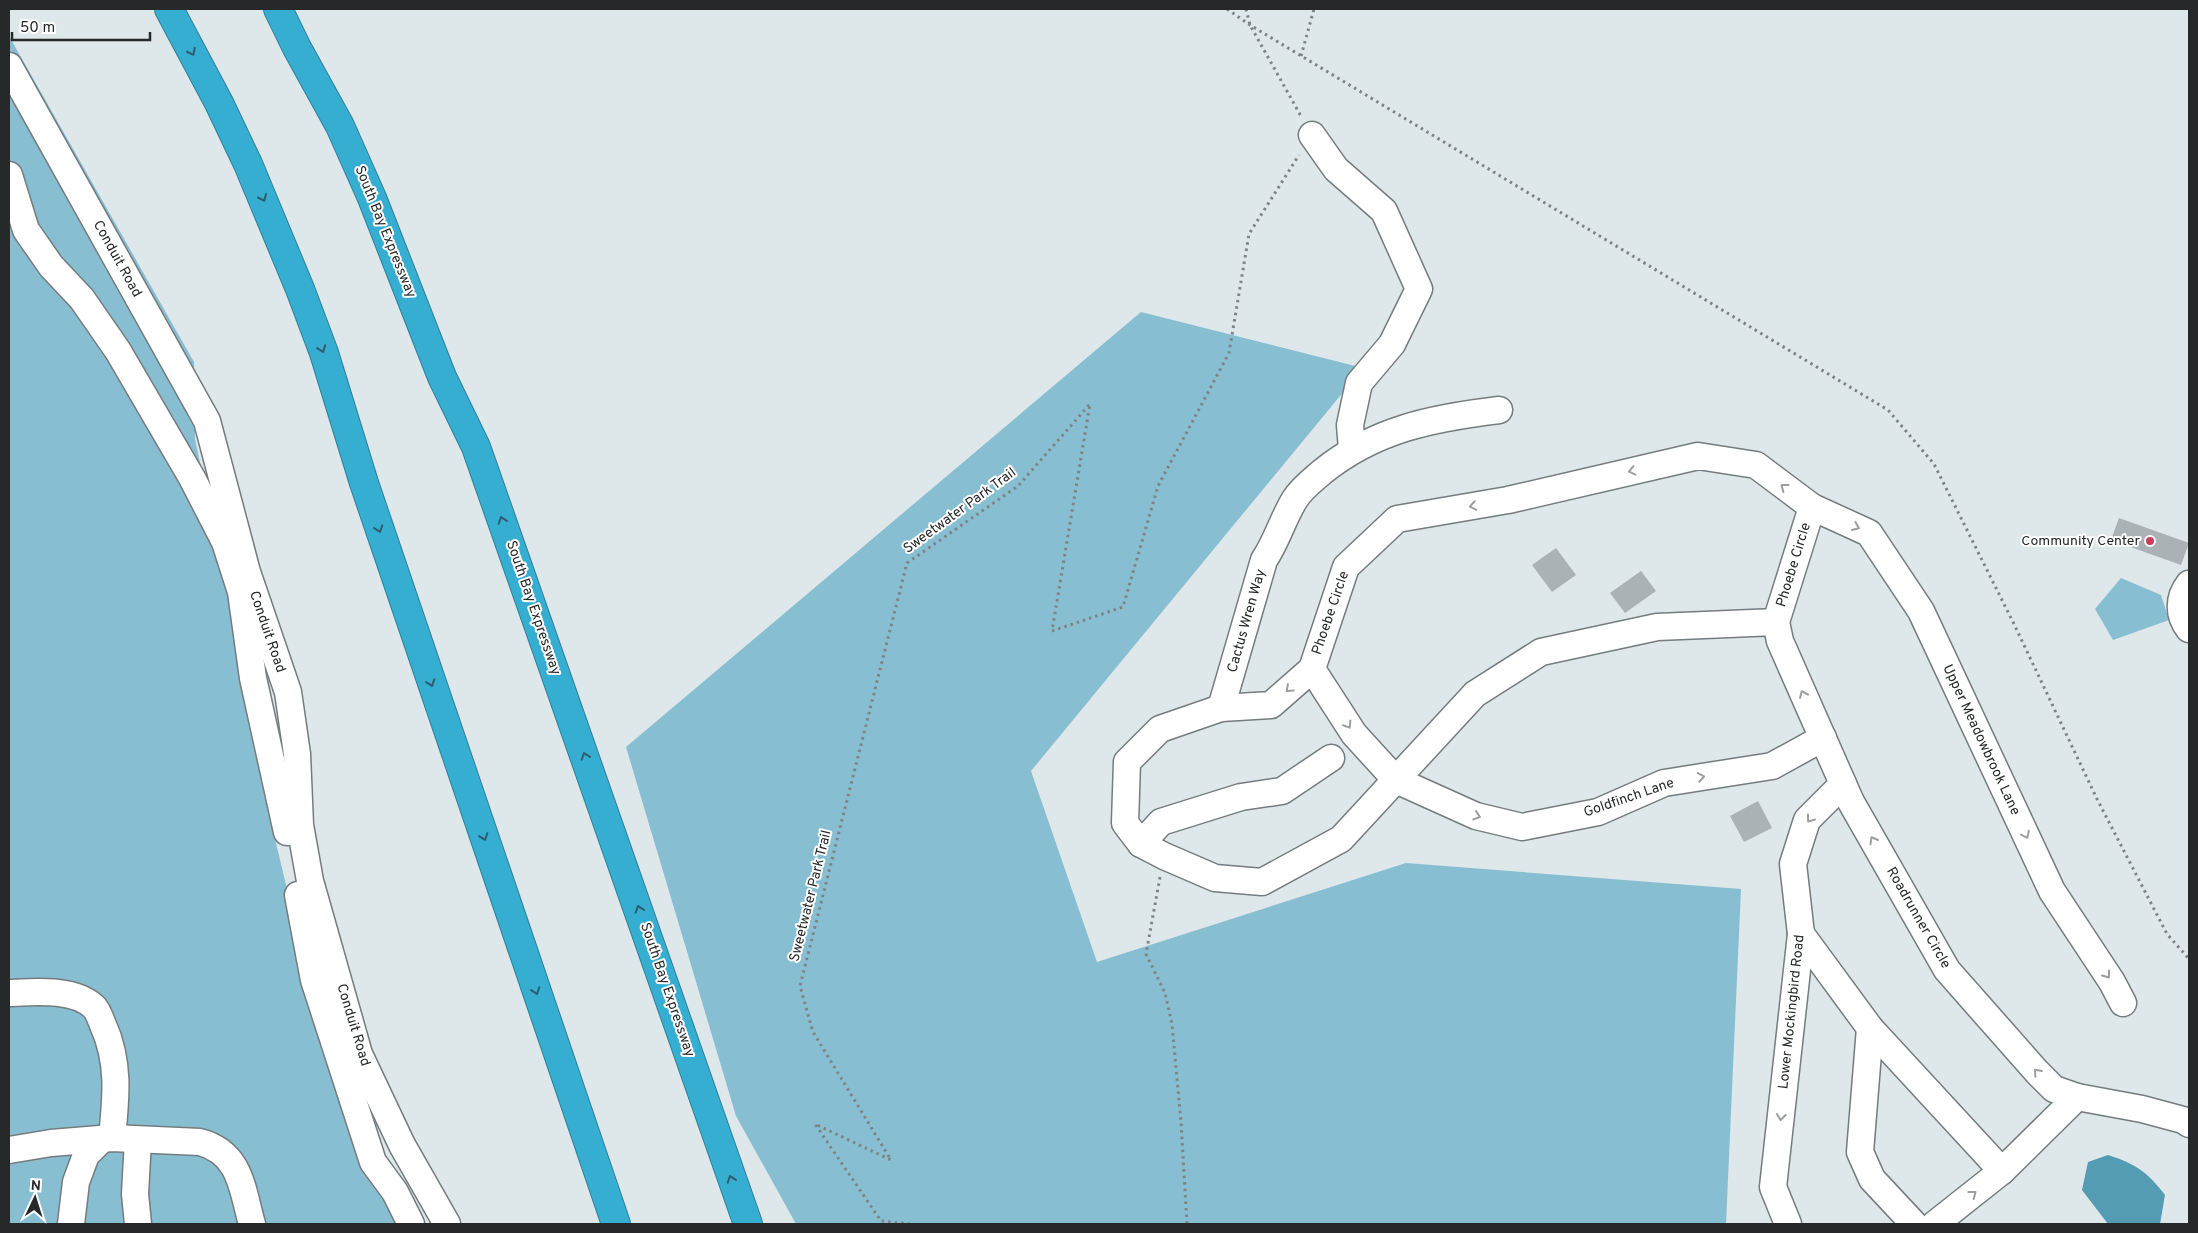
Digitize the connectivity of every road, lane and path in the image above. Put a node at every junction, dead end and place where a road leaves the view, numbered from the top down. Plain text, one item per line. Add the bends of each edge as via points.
1 (169, 9) edge
2 (278, 9) edge
3 (1227, 9) edge
4 (1246, 9) edge
5 (1314, 9) edge
6 (1250, 25) junction
7 (1301, 56) junction
8 (9, 66) edge
9 (1312, 135) junction
10 (9, 174) edge
11 (1499, 410) dead end
12 (1352, 449) junction
13 (1812, 507) junction
14 (2189, 584) edge
15 (1776, 622) junction
16 (2189, 629) edge
17 (1312, 669) junction
18 (1221, 708) junction
19 (1823, 738) junction
20 (1331, 758) dead end
21 (1396, 780) junction
22 (1843, 784) junction
23 (1141, 844) junction
24 (1164, 856) junction
25 (1801, 934) junction
26 (2189, 959) edge
27 (9, 993) edge
28 (2123, 1003) dead end
29 (1870, 1028) junction
30 (117, 1092) junction
31 (2077, 1097) junction
32 (2189, 1124) edge
33 (106, 1139) junction
34 (138, 1140) junction
35 (52, 1143) junction
36 (9, 1150) edge
37 (2002, 1171) junction
38 (71, 1224) edge
39 (138, 1224) edge
40 (252, 1224) edge
41 (411, 1224) edge
42 (447, 1224) edge
43 (616, 1224) edge
44 (748, 1224) edge
45 (910, 1224) edge
46 (1187, 1224) edge
47 (1788, 1224) edge
48 (1914, 1224) edge
49 (1935, 1224) edge

1 -> 43 highway via 248,164 307,308
44 -> 2 highway, South Bay Expressway via 476,447 442,377 372,198 340,126
3 - 6 path
4 - 6 path
5 - 7 path
6 - 7 path
6 - 9 path
7 - 26 path via 1888,410 1934,464 2097,799 2167,934
8 - 42 street, Conduit Road via 207,421 247,572 288,692 297,754 300,825 310,881 359,1054 402,1145
9 - 12 street via 1336,169 1384,211 1419,289 1392,344 1359,383 1350,425
9 - 45 path, Sweetwater Park Trail via 1249,234 1229,353 1158,486 1123,607 1052,631 1090,404 1018,486 907,563 800,986 813,1032 891,1160 815,1124 881,1221
10 - 41 street via 26,230 51,266 82,299 118,352 192,478 225,542 241,592 254,678 280,791 314,980 373,1162 395,1192
11 - 12 street, Cactus Wren Way via 1418,424
12 - 18 street, Cactus Wren Way via 1307,484 1295,498 1275,545 1264,560
13 - 15 street, Phoebe Circle
13 -> 17 street, Phoebe Circle via 1756,465 1698,456 1508,500 1397,519 1346,567
13 -> 28 street, Upper Meadowbrook Lane via 1869,533 1921,611 2052,891
14 - 16 street via 2181,601 2184,623
19 -> 15 street, Roadrunner Circle via 1780,641
15 - 21 street, Phoebe Circle via 1657,627 1541,652 1475,694
17 -> 18 street, Phoebe Circle via 1271,705
17 -> 21 street, Goldfinch Lane via 1354,734
18 - 23 street, Phoebe Circle via 1160,729 1127,762 1125,823
21 -> 19 street, Goldfinch Lane via 1476,816 1522,827 1598,812 1664,783 1772,766
19 - 22 street, Roadrunner Circle
20 - 23 street via 1282,791 1242,797 1161,822
21 - 24 street, Phoebe Circle via 1341,839 1262,882 1215,878
22 -> 25 street, Lower Mockingbird Road via 1807,820 1793,864
31 -> 22 street, Roadrunner Circle via 2054,1089 2042,1078 1947,970
23 - 24 street, Phoebe Circle
24 - 46 path via 1146,954 1165,993 1172,1024
25 - 29 street
25 -> 47 street, Lower Mockingbird Road via 1773,1186
27 - 30 street via 53,992 74,996 95,1008 112,1044
29 - 37 street
29 - 48 street via 1860,1152 1872,1179
30 - 33 street
30 - 35 street via 88,1126
31 - 32 street, Roadrunner Circle via 2142,1109
31 - 37 street
33 - 34 street
33 - 35 street
33 - 38 street via 86,1155 76,1182
34 - 39 street via 135,1194
34 - 40 street via 200,1142 224,1153 236,1167
35 - 36 street
49 -> 37 street

